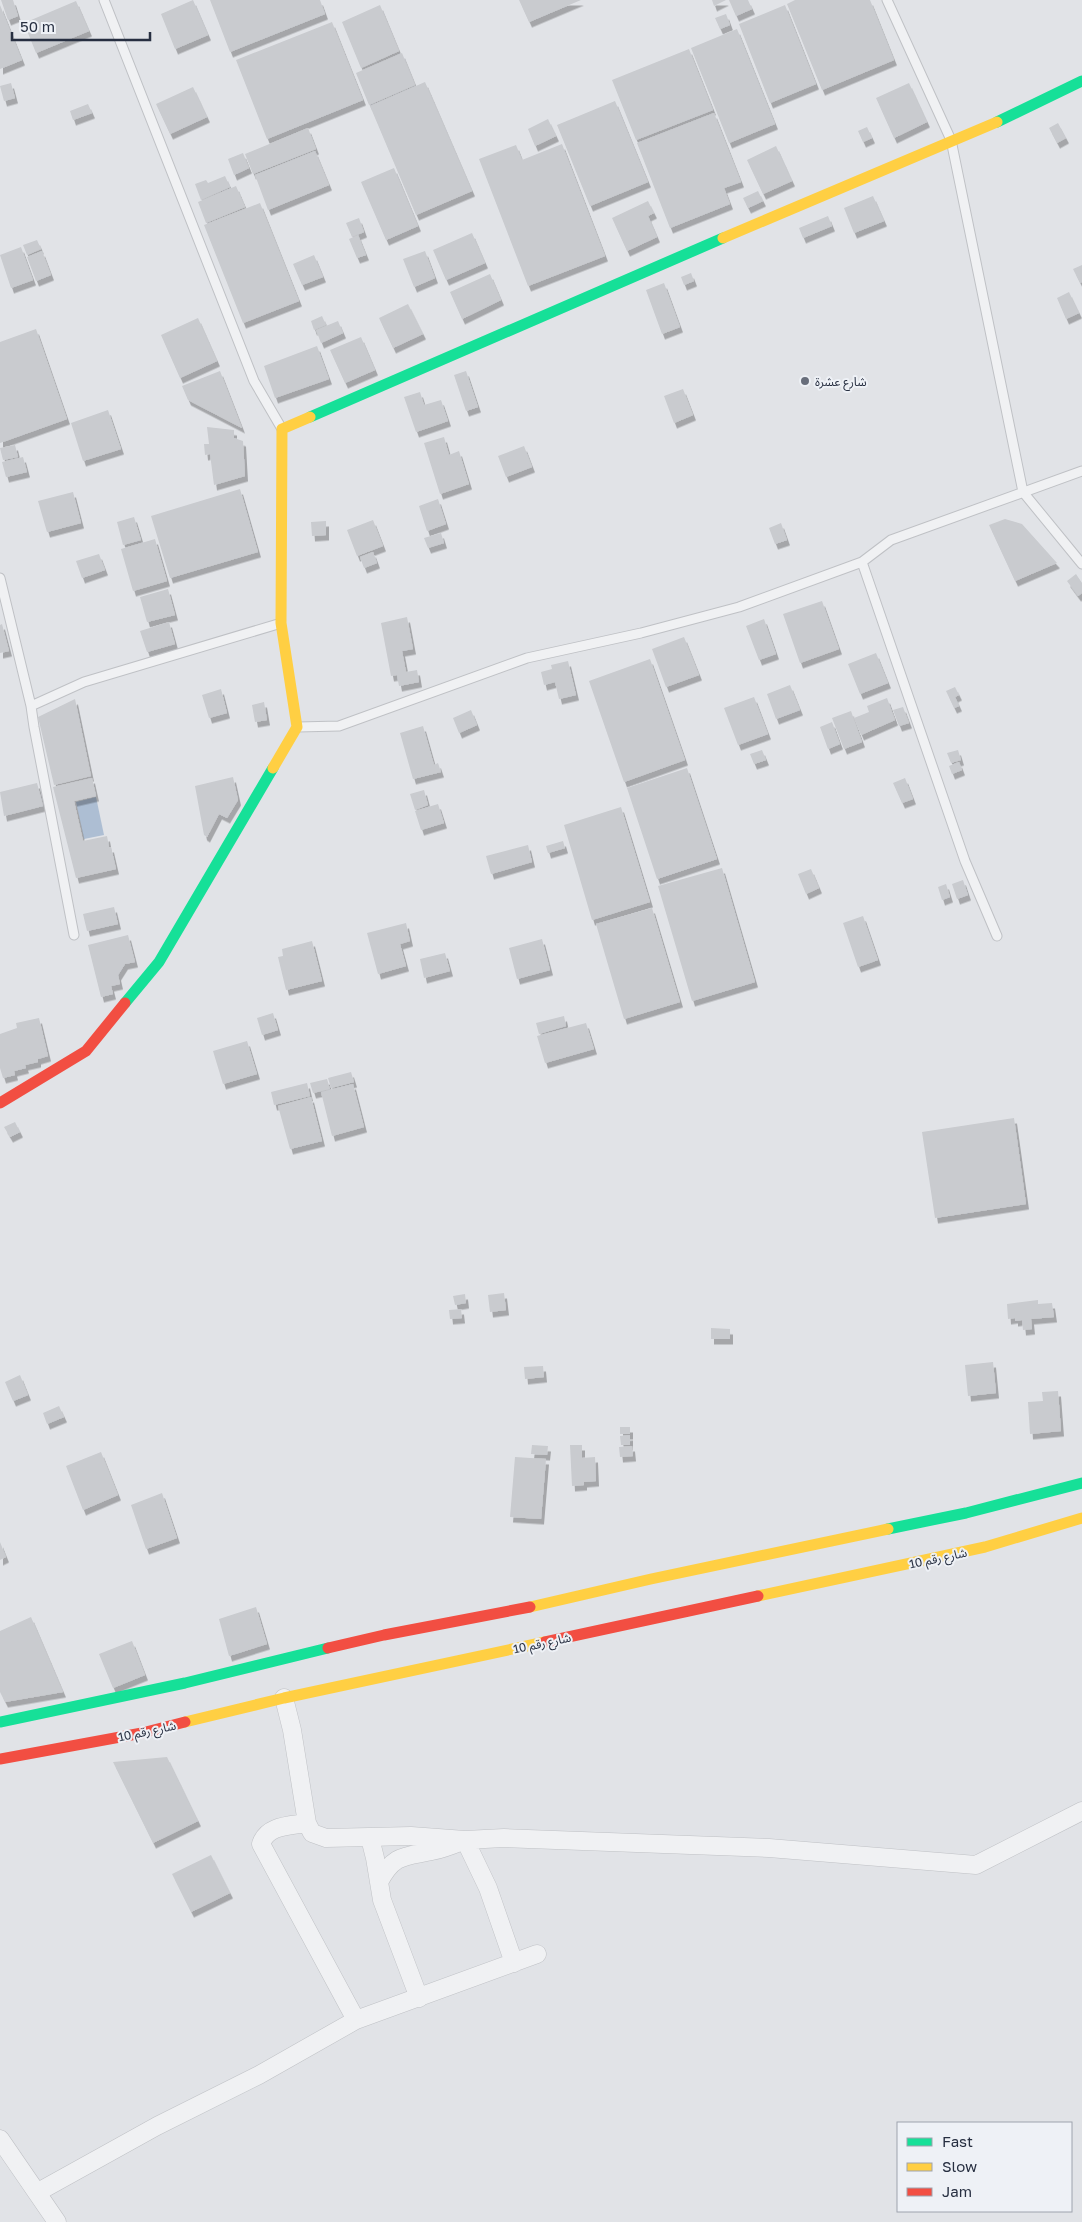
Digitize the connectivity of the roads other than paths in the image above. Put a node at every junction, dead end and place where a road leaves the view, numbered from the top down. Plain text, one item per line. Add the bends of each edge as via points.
1 (104, 0) edge
2 (887, 0) edge
3 (1082, 81) edge
4 (951, 140) junction
5 (282, 429) junction
6 (1082, 471) edge
7 (1023, 492) junction
8 (862, 562) junction
9 (1082, 564) edge
10 (0, 578) edge
11 (281, 623) junction
12 (31, 706) junction
13 (297, 727) junction
14 (74, 935) dead end
15 (997, 936) dead end
16 (0, 1103) edge
17 (1082, 1483) edge
18 (1082, 1518) edge
19 (284, 1698) junction
20 (0, 1722) edge
21 (0, 1759) edge
22 (1082, 1811) edge
23 (306, 1823) junction
24 (370, 1838) junction
25 (465, 1840) junction
26 (379, 1882) junction
27 (537, 1954) dead end
28 (514, 1963) junction
29 (419, 1998) junction
30 (356, 2020) junction
31 (0, 2139) edge
32 (38, 2192) junction
33 (57, 2222) edge

1 - 5 lane via 254,382
2 - 4 lane
3 - 4 main road via 1006,119
4 - 5 main road
4 - 7 lane
5 - 11 main road
6 - 7 lane
7 - 8 lane via 891,540
7 - 9 lane
8 - 13 lane via 739,607 528,658 339,726
8 - 15 lane via 965,861
10 - 12 lane
11 - 12 lane via 84,682
11 - 13 main road
12 - 14 lane
13 - 16 main road via 159,962 86,1051
17 - 20 main road via 966,1512 540,1605 384,1635 175,1685
18 - 19 main road, شارع رقم 10 via 985,1547
19 - 21 main road, شارع رقم 10 via 142,1734
19 - 23 street
22 - 25 street via 976,1865 769,1848 504,1838
23 - 24 street via 317,1836
23 - 30 street via 270,1830 261,1844
24 - 25 street via 412,1836
24 - 26 street
25 - 26 street via 435,1851 404,1856 387,1867
25 - 28 street via 488,1888
26 - 29 street via 382,1900
27 - 28 street
28 - 29 street
29 - 30 street
30 - 32 street
31 - 32 street
32 - 33 street

